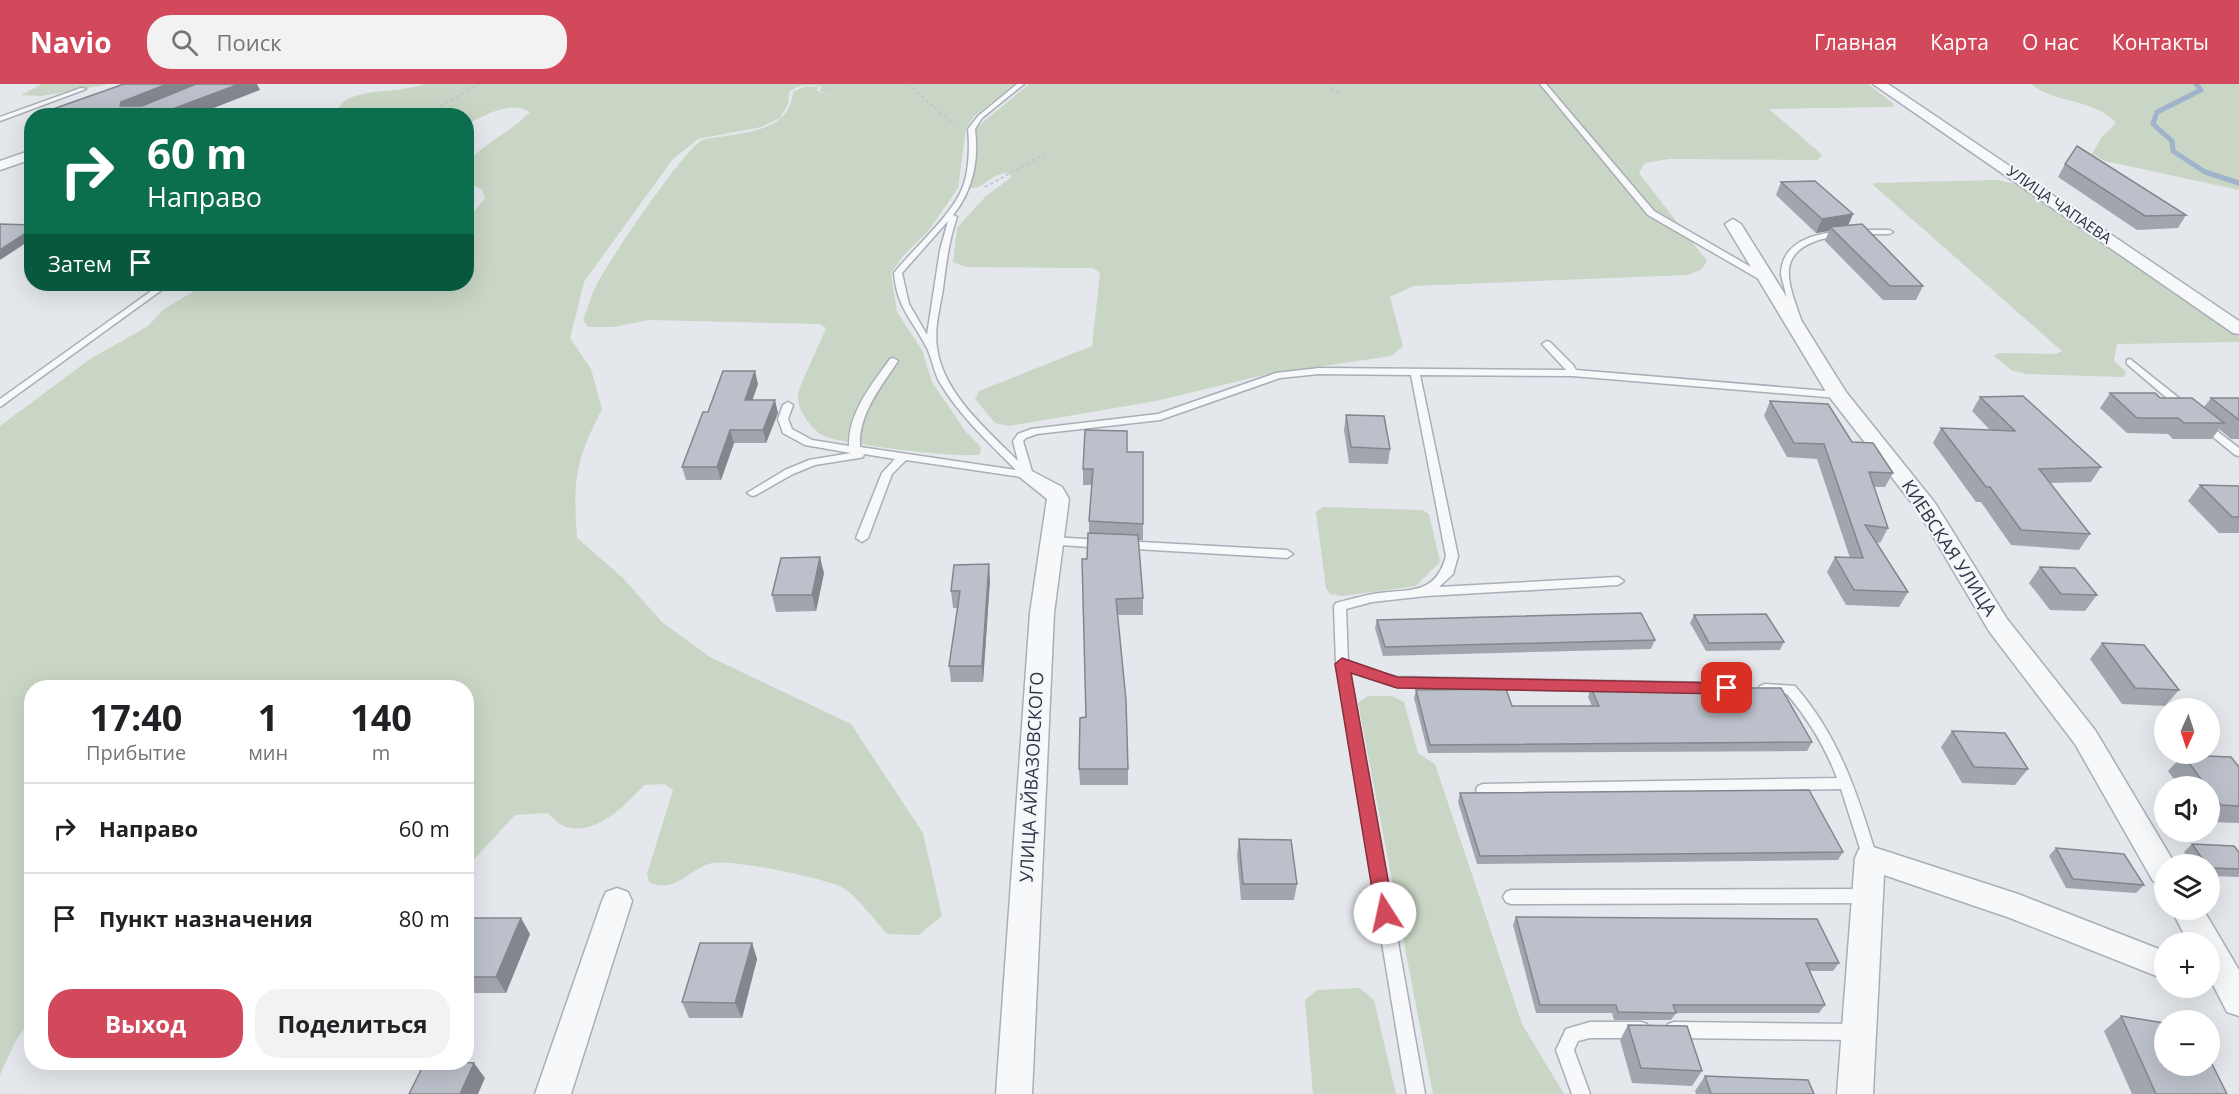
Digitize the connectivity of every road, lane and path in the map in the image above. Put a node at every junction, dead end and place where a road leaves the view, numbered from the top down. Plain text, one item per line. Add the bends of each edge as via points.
1 (478, 84) edge
2 (908, 84) edge
3 (1021, 84) edge
4 (1327, 84) edge
5 (1543, 84) edge
6 (1879, 84) edge
7 (83, 89) dead end
8 (1340, 95) dead end
9 (30, 108) edge
10 (438, 108) edge
11 (24, 110) edge
12 (0, 119) edge
13 (972, 144) junction
14 (1045, 154) dead end
15 (24, 157) edge
16 (0, 166) edge
17 (1002, 177) dead end
18 (957, 205) junction
19 (1733, 224) dead end
20 (1889, 232) dead end
21 (1768, 280) junction
22 (156, 291) edge
23 (2239, 329) edge
24 (1800, 338) junction
25 (1546, 344) dead end
26 (932, 349) junction
27 (893, 361) dead end
28 (2130, 362) dead end
29 (1415, 372) junction
30 (1572, 373) junction
31 (1838, 395) junction
32 (0, 404) edge
33 (788, 405) dead end
34 (860, 452) junction
35 (2239, 453) edge
36 (902, 458) junction
37 (1028, 475) junction
38 (752, 493) dead end
39 (862, 538) dead end
40 (1050, 541) junction
41 (1287, 554) dead end
42 (1618, 581) dead end
43 (1426, 592) junction
44 (1342, 664) junction
45 (1727, 688) edge
46 (1751, 689) edge
47 (1847, 783) junction
48 (1483, 790) edge
49 (2154, 855) edge
50 (1870, 858) junction
51 (1866, 896) junction
52 (1511, 897) dead end
53 (617, 901) dead end
54 (2154, 960) edge
55 (2220, 970) edge
56 (2231, 993) edge
57 (1859, 1032) junction
58 (553, 1094) edge
59 (1014, 1094) edge
60 (1416, 1094) edge
61 (1581, 1094) edge
62 (1856, 1094) edge

1 - 10 path
2 - 13 path via 956,127 958,137
3 - 13 lane via 980,117 971,129
4 - 8 path
5 - 21 lane via 1651,213
6 - 23 street, УЛИЦА ЧАПАЕВА
7 - 9 lane
11 - 12 lane
13 - 18 lane via 967,188
14 - 17 path
15 - 16 street
18 - 26 lane via 943,252
18 - 26 lane via 898,273 899,292 906,309
19 - 21 street, КИЕВСКАЯ УЛИЦА
20 - 24 lane via 1804,240 1790,254 1785,267
21 - 24 street, КИЕВСКАЯ УЛИЦА
22 - 32 lane
24 - 31 street, КИЕВСКАЯ УЛИЦА
25 - 30 lane
26 - 37 lane via 938,370 977,426
27 - 34 lane via 860,417 853,441
28 - 35 lane
29 - 30 lane
29 - 37 lane via 1352,370 1279,375 1160,417 1035,431 1018,441
29 - 43 lane via 1452,556 1448,574
30 - 31 lane
31 - 49 street, КИЕВСКАЯ УЛИЦА via 1927,508 1998,625 2085,737
33 - 34 lane via 783,419 787,431 809,443
34 - 36 lane
34 - 38 lane via 813,462
36 - 37 lane
36 - 39 lane via 887,472
37 - 40 street, УЛИЦА АЙВАЗОВСКОГО via 1058,499
40 - 41 lane
40 - 59 street, УЛИЦА АЙВАЗОВСКОГО via 1042,613
42 - 43 lane
43 - 44 lane via 1340,606
44 - 45 lane via 1397,682
44 - 60 lane
46 - 47 lane via 1790,689 1811,710
47 - 48 lane
47 - 50 lane
50 - 51 street
50 - 54 street via 2018,907
51 - 52 lane
51 - 57 street
53 - 58 street
55 - 56 street
57 - 61 lane via 1590,1030 1572,1035 1565,1050
57 - 62 street

